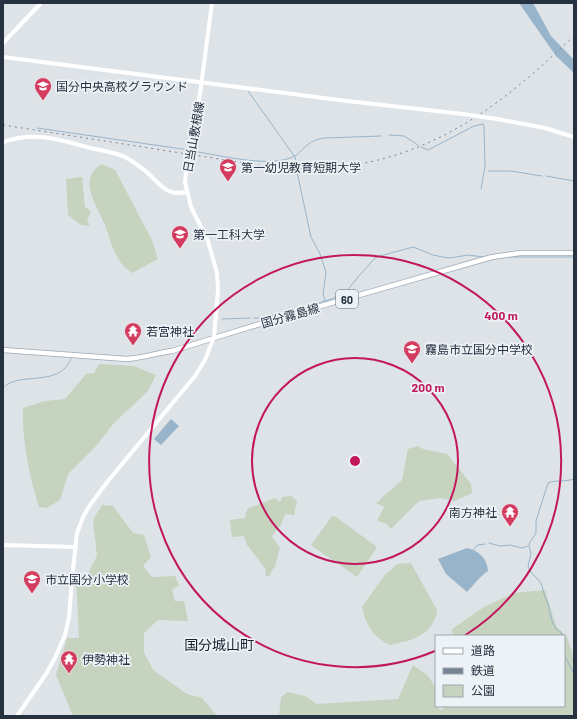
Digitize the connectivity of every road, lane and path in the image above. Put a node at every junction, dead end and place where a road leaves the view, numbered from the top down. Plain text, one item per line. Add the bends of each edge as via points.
1 (41, 3) edge
2 (212, 3) edge
3 (3, 43) edge
4 (3, 57) edge
5 (201, 82) junction
6 (574, 137) edge
7 (3, 142) edge
8 (187, 192) junction
9 (574, 253) edge
10 (214, 337) junction
11 (3, 350) edge
12 (3, 545) edge
13 (76, 547) junction
14 (17, 716) edge

1 - 3 street
2 - 5 street, 日当山敷根線
4 - 5 street
5 - 6 street, bridge via 497,119 545,128
5 - 8 street, 日当山敷根線, bridge via 186,163
7 - 8 street via 17,137 41,136 123,156 141,167 170,192
8 - 10 street, 日当山敷根線 via 191,207 208,240 217,273
9 - 10 main road, 国分霧島線 / 60 via 520,253 492,257
10 - 11 main road, 国分霧島線 / 60 via 172,351 134,359
10 - 13 street, 日当山敷根線 via 195,376 90,505 78,533
12 - 13 street
13 - 14 street, 日当山敷根線 via 65,635 55,658

